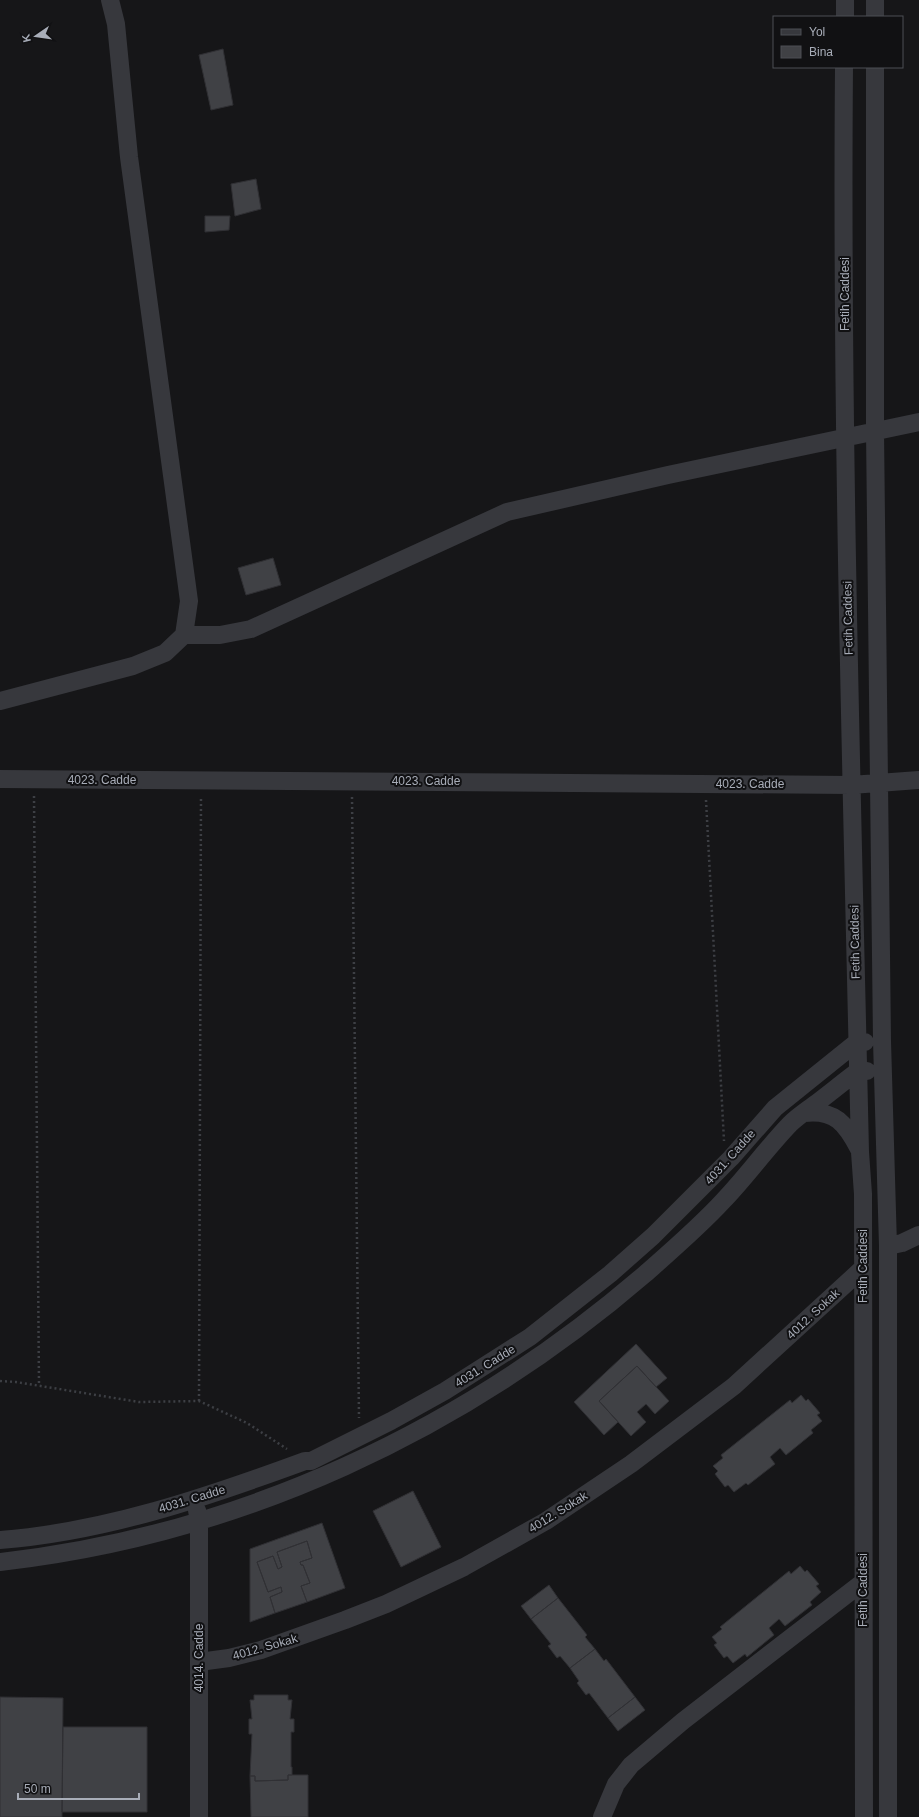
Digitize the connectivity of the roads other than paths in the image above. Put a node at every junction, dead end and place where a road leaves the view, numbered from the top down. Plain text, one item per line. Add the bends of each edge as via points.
1 (110, 0) edge
2 (845, 0) edge
3 (875, 0) edge
4 (845, 16) edge
5 (875, 16) edge
6 (844, 68) edge
7 (875, 68) edge
8 (919, 422) edge
9 (875, 431) junction
10 (845, 438) junction
11 (184, 635) junction
12 (0, 701) edge
13 (0, 779) edge
14 (919, 780) edge
15 (879, 783) junction
16 (851, 785) junction
17 (882, 1041) junction
18 (857, 1042) junction
19 (884, 1070) junction
20 (858, 1071) junction
21 (804, 1113) junction
22 (860, 1152) junction
23 (919, 1235) edge
24 (888, 1246) junction
25 (863, 1268) junction
26 (196, 1499) junction
27 (199, 1522) junction
28 (0, 1540) edge
29 (0, 1562) edge
30 (863, 1582) junction
31 (199, 1662) junction
32 (199, 1817) edge
33 (602, 1817) edge
34 (864, 1817) edge
35 (888, 1817) edge

1 - 11 street via 116,24 129,157 189,601
2 - 4 street
3 - 5 street
6 - 10 street, Fetih Caddesi
7 - 9 street, Fetih Caddesi
8 - 9 street
9 - 10 street
9 - 15 street, Fetih Caddesi
10 - 11 street via 507,512 251,629 220,635
10 - 16 street, Fetih Caddesi
11 - 12 street via 165,653 133,666
13 - 16 street, 4023. Cadde
14 - 15 street, 4023. Cadde
15 - 16 street, 4023. Cadde
15 - 17 street, Fetih Caddesi
16 - 18 street, Fetih Caddesi
17 - 18 street
17 - 19 street, Fetih Caddesi
18 - 20 street, Fetih Caddesi
18 - 26 street, 4031. Cadde via 775,1108 685,1205 615,1269 530,1337 445,1391 359,1438 311,1461
19 - 20 street
19 - 24 street, Fetih Caddesi
20 - 21 street, 4031. Cadde
20 - 22 street, Fetih Caddesi
21 - 22 street via 818,1111 830,1114 842,1122
21 - 27 street, 4031. Cadde via 788,1127 723,1202 647,1273 560,1342 513,1374 414,1434 350,1466 306,1485
22 - 25 street, Fetih Caddesi
23 - 24 street
24 - 35 street, Fetih Caddesi
25 - 30 street, Fetih Caddesi
25 - 31 street, 4012. Sokak via 734,1386 631,1464 546,1521 464,1567 386,1604 262,1650
26 - 27 street, 4014. Cadde
26 - 28 street, 4031. Cadde via 78,1529
27 - 29 street, 4031. Cadde via 106,1545
27 - 31 street, 4014. Cadde
30 - 33 street via 677,1725 631,1764 616,1784
30 - 34 street, Fetih Caddesi
31 - 32 street, 4014. Cadde

